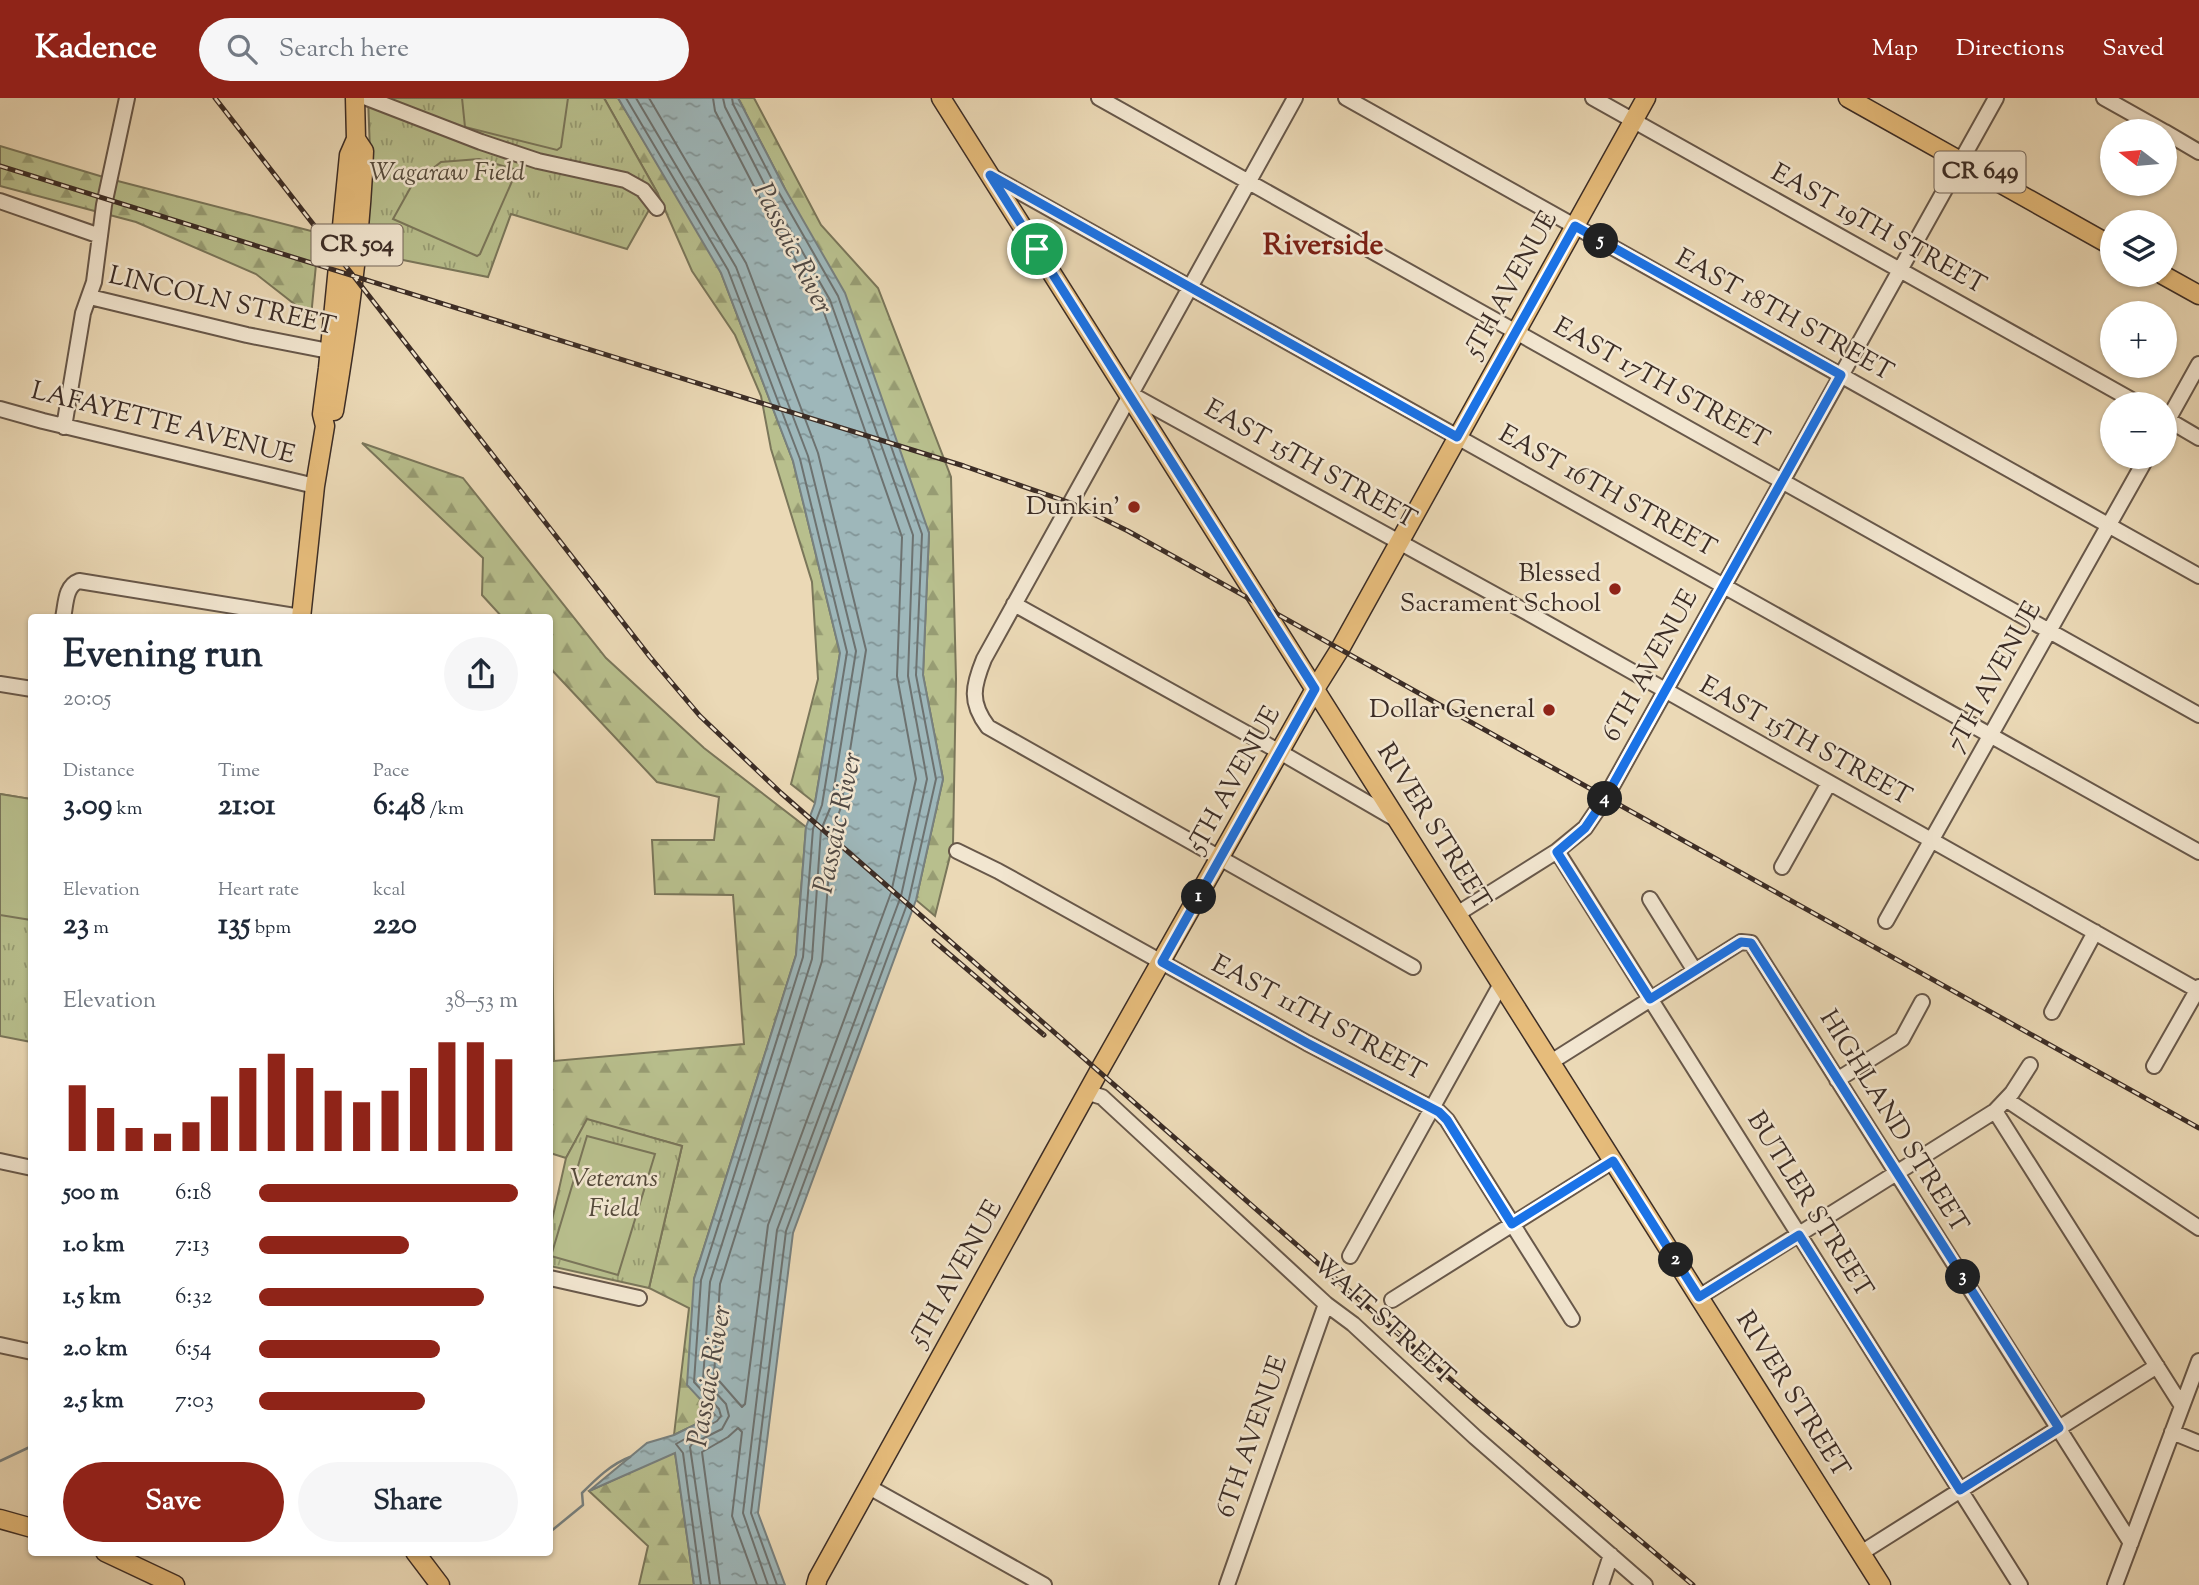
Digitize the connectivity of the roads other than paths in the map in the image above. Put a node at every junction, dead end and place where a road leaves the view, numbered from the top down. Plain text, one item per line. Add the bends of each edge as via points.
1 (127, 98) edge
2 (355, 98) edge
3 (367, 98) edge
4 (1099, 98) edge
5 (1295, 98) edge
6 (1346, 98) edge
7 (1594, 98) edge
8 (1646, 98) edge
9 (1848, 98) edge
10 (1996, 98) edge
11 (2104, 98) edge
12 (943, 99) edge
13 (2141, 119) edge
14 (1634, 120) junction
15 (2177, 139) edge
16 (2199, 152) edge
17 (1961, 161) junction
18 (990, 175) junction
19 (1248, 181) junction
20 (0, 201) edge
21 (657, 208) dead end
22 (1575, 226) junction
23 (100, 236) junction
24 (2100, 239) edge
25 (1900, 270) junction
26 (2177, 283) edge
27 (1190, 288) junction
28 (2199, 295) edge
29 (90, 297) junction
30 (1516, 331) junction
31 (337, 352) junction
32 (2199, 364) edge
33 (1841, 375) junction
34 (2118, 392) edge
35 (1129, 396) junction
36 (2177, 402) edge
37 (0, 409) edge
38 (64, 427) junction
39 (2177, 427) edge
40 (1457, 437) junction
41 (2199, 438) edge
42 (2140, 469) edge
43 (1783, 480) junction
44 (315, 486) junction
45 (2108, 525) junction
46 (1398, 542) junction
47 (2199, 576) edge
48 (1724, 586) junction
49 (1014, 604) junction
50 (64, 614) edge
51 (283, 614) edge
52 (301, 614) edge
53 (2049, 631) junction
54 (0, 684) edge
55 (28, 688) edge
56 (1315, 689) junction
57 (1664, 691) junction
58 (2199, 715) edge
59 (1990, 736) junction
60 (1280, 752) junction
61 (1829, 783) junction
62 (1398, 821) junction
63 (1931, 839) junction
64 (957, 851) dead end
65 (1557, 852) junction
66 (2199, 852) edge
67 (1221, 858) junction
68 (1782, 867) dead end
69 (1650, 899) dead end
70 (1457, 914) junction
71 (1886, 921) dead end
72 (2095, 932) junction
73 (1162, 962) junction
74 (1413, 967) dead end
75 (1695, 971) junction
76 (1501, 984) junction
77 (2199, 989) edge
78 (1650, 999) junction
79 (1922, 1002) dead end
80 (2052, 1012) dead end
81 (1550, 1062) junction
82 (2030, 1065) dead end
83 (2154, 1066) dead end
84 (1837, 1080) junction
85 (1089, 1093) junction
86 (2007, 1100) junction
87 (1431, 1108) junction
88 (1995, 1111) junction
89 (0, 1161) edge
90 (1613, 1161) junction
91 (28, 1167) edge
92 (1897, 1173) junction
93 (1512, 1224) junction
94 (2199, 1228) edge
95 (1799, 1235) junction
96 (1350, 1256) dead end
97 (553, 1279) edge
98 (1699, 1297) junction
99 (639, 1298) dead end
100 (1392, 1300) dead end
101 (1326, 1304) junction
102 (1572, 1319) dead end
103 (0, 1345) edge
104 (28, 1351) edge
105 (2199, 1361) edge
106 (2157, 1366) junction
107 (2182, 1406) junction
108 (2059, 1428) junction
109 (2172, 1432) junction
110 (2199, 1443) edge
111 (869, 1487) junction
112 (1960, 1490) junction
113 (0, 1519) edge
114 (28, 1527) edge
115 (2131, 1543) junction
116 (1861, 1553) junction
117 (1611, 1555) junction
118 (112, 1556) edge
119 (418, 1556) edge
120 (146, 1578) edge
121 (175, 1585) edge
122 (440, 1585) edge
123 (816, 1585) edge
124 (1044, 1585) edge
125 (1227, 1585) edge
126 (1601, 1585) edge
127 (1645, 1585) edge
128 (1881, 1585) edge
129 (2020, 1585) edge
130 (2115, 1585) edge

1 - 23 street
2 - 31 main road, CR 504 via 356,139 365,151 364,170
3 - 21 street via 538,161 625,180 643,190
4 - 19 street, EAST 17TH STREET
5 - 19 street
6 - 22 street, EAST 18TH STREET
7 - 14 street, EAST 19TH STREET
8 - 14 main road, 5TH AVENUE
9 - 17 main road, CR 649
10 - 17 street, 6TH AVENUE
11 - 13 street
12 - 18 main road, RIVER STREET
14 - 22 main road, 5TH AVENUE
14 - 25 street, EAST 19TH STREET
15 - 16 street
17 - 24 main road, CR 649
17 - 25 street, 6TH AVENUE
18 - 27 street, EAST 16TH STREET
18 - 35 main road, RIVER STREET
19 - 27 street
19 - 30 street, EAST 17TH STREET
20 - 23 street
22 - 30 main road, 5TH AVENUE
22 - 33 street, EAST 18TH STREET
23 - 29 street
25 - 33 street, 6TH AVENUE
25 - 34 street, EAST 19TH STREET
26 - 28 main road
27 - 35 street
27 - 40 street, EAST 16TH STREET
29 - 31 street, LINCOLN STREET
29 - 38 street via 81,324
30 - 40 main road, 5TH AVENUE
30 - 43 street, EAST 17TH STREET
31 - 44 main road, CR 504 via 333,417 325,426
32 - 36 street
33 - 43 street, 6TH AVENUE
33 - 45 street, EAST 18TH STREET
35 - 46 street, EAST 15TH STREET
35 - 49 street
35 - 56 main road, RIVER STREET
37 - 38 street, LAFAYETTE AVENUE
38 - 44 street, LAFAYETTE AVENUE
39 - 41 street
40 - 46 main road, 5TH AVENUE
40 - 48 street, EAST 16TH STREET
42 - 45 street, 7TH AVENUE
43 - 48 street, 6TH AVENUE
43 - 53 street, EAST 17TH STREET
44 - 52 main road, CR 504
45 - 47 street, EAST 18TH STREET
45 - 53 street, 7TH AVENUE
46 - 56 main road, 5TH AVENUE
46 - 57 street, EAST 15TH STREET
48 - 57 street, 6TH AVENUE
48 - 59 street, EAST 16TH STREET
49 - 60 street
49 - 67 street via 975,682 976,708 988,727
50 - 51 street via 68,590 79,580
53 - 58 street, EAST 17TH STREET
53 - 59 street, 7TH AVENUE
54 - 55 street
56 - 60 main road, 5TH AVENUE
56 - 62 main road, RIVER STREET
57 - 61 street, EAST 15TH STREET
57 - 65 street, 6TH AVENUE via 1599,808 1585,828
59 - 63 street, 7TH AVENUE
59 - 66 street, EAST 16TH STREET
60 - 62 street
60 - 67 main road, 5TH AVENUE
61 - 63 street, EAST 15TH STREET
61 - 68 street
62 - 70 main road, RIVER STREET
63 - 71 street, 7TH AVENUE
63 - 72 street, EAST 15TH STREET
64 - 73 street, EAST 11TH STREET
65 - 70 street, 6TH AVENUE
65 - 78 street, BUTLER STREET
67 - 73 main road, 5TH AVENUE
67 - 74 street
69 - 75 street
70 - 76 main road, RIVER STREET
72 - 77 street, EAST 15TH STREET
72 - 80 street
73 - 85 main road, 5TH AVENUE
73 - 87 street, EAST 11TH STREET
75 - 78 street
75 - 84 street, HIGHLAND STREET via 1741,942 1751,943
76 - 81 main road, RIVER STREET
76 - 87 street
77 - 83 street
78 - 81 street
78 - 95 street, BUTLER STREET
79 - 84 street via 1902,1039
81 - 90 main road, RIVER STREET
82 - 86 street
84 - 92 street, HIGHLAND STREET
85 - 101 street, WAIT STREET via 1102,1097
85 - 111 main road, 5TH AVENUE
86 - 88 street
86 - 94 street
87 - 93 street, EAST 11TH STREET via 1447,1120
87 - 96 street
88 - 92 street
88 - 106 street
89 - 91 street
90 - 93 street
90 - 98 main road, RIVER STREET
92 - 95 street
92 - 108 street, HIGHLAND STREET
93 - 100 street
93 - 102 street, EAST 11TH STREET
95 - 98 street
95 - 112 street, BUTLER STREET
97 - 99 street
98 - 116 main road, RIVER STREET
101 - 117 street, WAIT STREET
101 - 125 street, 6TH AVENUE
103 - 104 street
105 - 107 street
106 - 107 street
106 - 108 street
107 - 109 street
108 - 112 street
108 - 115 street, HIGHLAND STREET
109 - 110 street
109 - 115 street
111 - 123 main road, 5TH AVENUE
111 - 124 street
112 - 116 street
112 - 129 street, BUTLER STREET
113 - 114 main road
115 - 130 street
116 - 128 main road, RIVER STREET
117 - 126 street
117 - 127 street, WAIT STREET
118 - 120 main road
119 - 122 main road
120 - 121 main road

